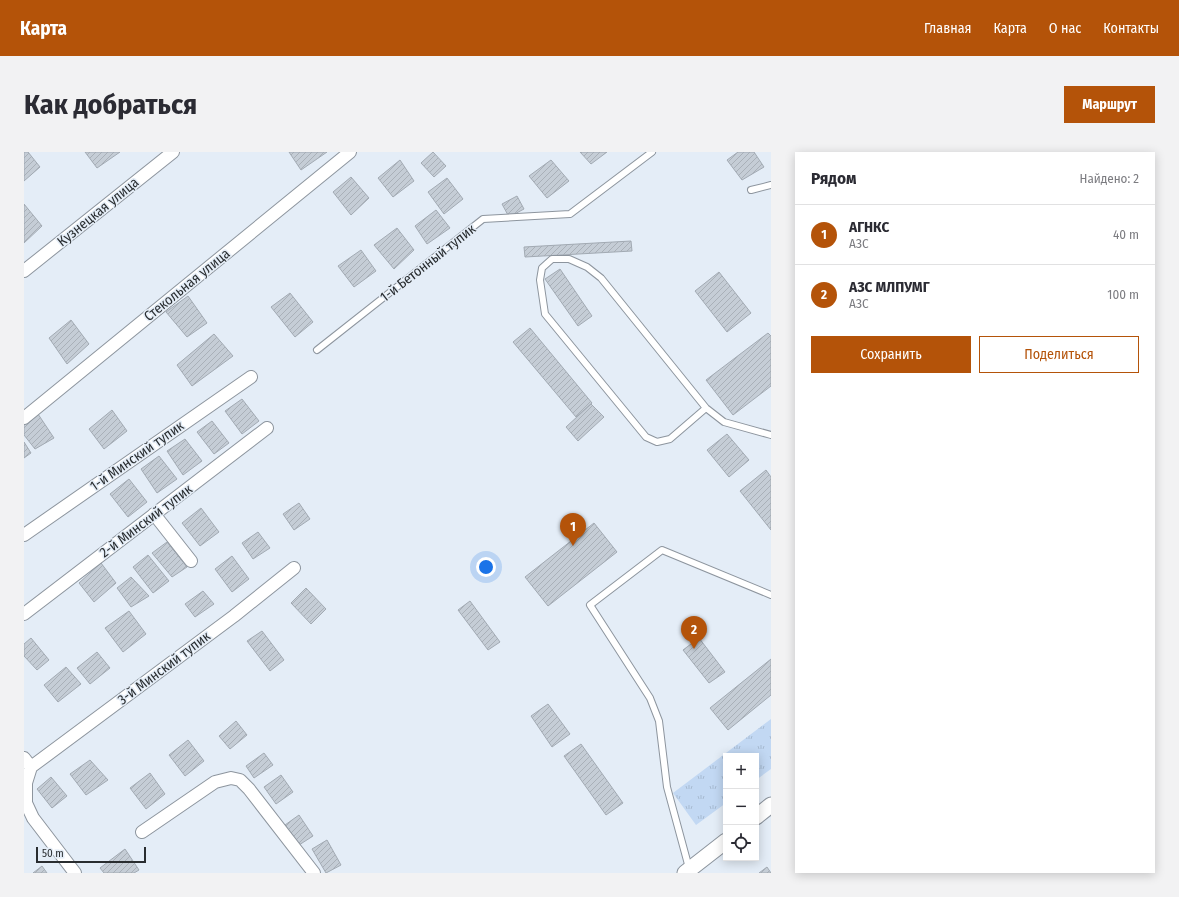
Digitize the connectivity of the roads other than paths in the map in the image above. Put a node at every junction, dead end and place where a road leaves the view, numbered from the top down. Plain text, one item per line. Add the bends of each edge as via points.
1 (173, 152) edge
2 (350, 152) edge
3 (652, 152) edge
4 (771, 185) edge
5 (751, 190) dead end
6 (24, 271) edge
7 (317, 350) dead end
8 (251, 376) dead end
9 (706, 408) junction
10 (24, 418) edge
11 (268, 428) dead end
12 (771, 435) edge
13 (154, 514) junction
14 (24, 535) edge
15 (191, 561) dead end
16 (294, 568) dead end
17 (771, 595) edge
18 (24, 614) edge
19 (28, 762) edge
20 (771, 805) edge
21 (759, 815) edge
22 (142, 832) dead end
23 (723, 843) edge
24 (687, 871) edge
25 (75, 873) edge
26 (314, 873) edge

1 - 6 street, Кузнецкая улица
2 - 10 street, Стекольная улица
3 - 7 lane, 1-й Бетонный тупик via 570,214 483,219
4 - 5 lane
8 - 14 street, 1-й Минский тупик
9 - 9 lane via 601,278 587,267 569,259 552,259 542,268 540,280 545,314 646,437 657,442 670,439
9 - 12 lane via 724,422
11 - 13 street, 2-й Минский тупик
13 - 15 street
13 - 18 street, 2-й Минский тупик
16 - 19 street, 3-й Минский тупик via 234,616
17 - 24 lane via 662,550 590,605 650,698 659,721 667,787
19 - 25 street via 26,803 33,818
20 - 21 street
22 - 26 street via 215,782 231,778 240,780
23 - 24 street

